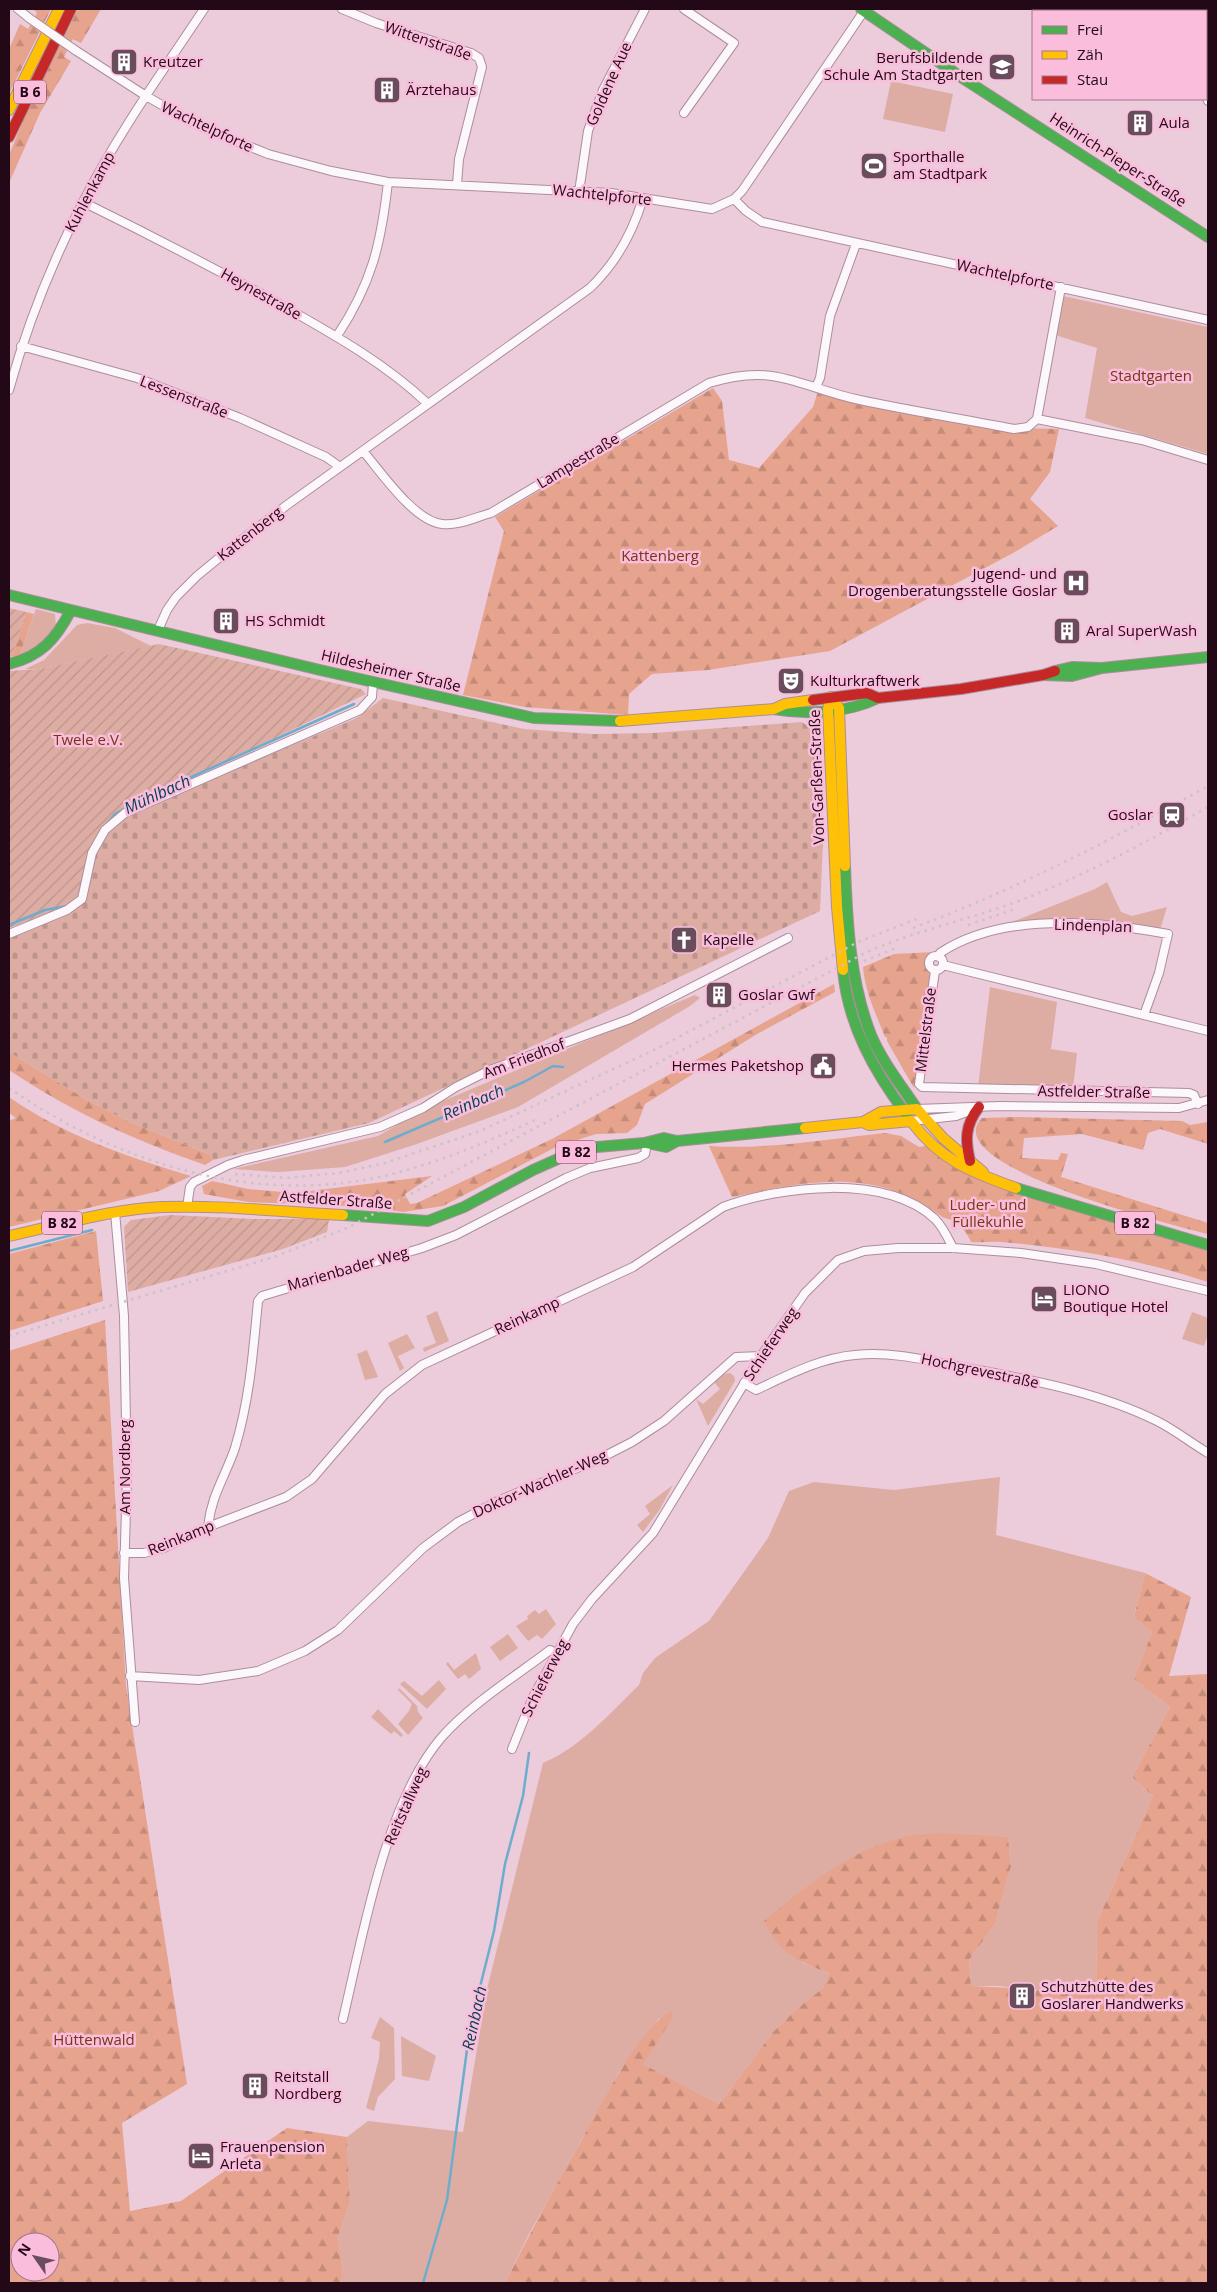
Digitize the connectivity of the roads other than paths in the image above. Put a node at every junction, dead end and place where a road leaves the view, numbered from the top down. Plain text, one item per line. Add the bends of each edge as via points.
1 (18, 9) edge
2 (59, 9) edge
3 (71, 9) edge
4 (204, 9) edge
5 (342, 9) edge
6 (645, 9) edge
7 (684, 9) edge
8 (863, 9) edge
9 (146, 96) junction
10 (9, 110) edge
11 (684, 113) dead end
12 (9, 137) edge
13 (388, 182) junction
14 (457, 184) junction
15 (579, 192) junction
16 (643, 198) junction
17 (734, 199) junction
18 (83, 202) junction
19 (1208, 237) edge
20 (856, 244) junction
21 (1061, 286) junction
22 (1208, 320) edge
23 (337, 336) junction
24 (21, 346) junction
25 (816, 387) junction
26 (9, 390) edge
27 (428, 404) junction
28 (1037, 419) junction
29 (363, 451) junction
30 (1208, 460) edge
31 (340, 467) junction
32 (9, 595) edge
33 (72, 610) junction
34 (158, 630) junction
35 (1208, 658) edge
36 (9, 664) edge
37 (373, 683) junction
38 (832, 697) junction
39 (878, 698) junction
40 (839, 708) junction
41 (774, 709) junction
42 (828, 709) junction
43 (9, 934) edge
44 (788, 938) dead end
45 (939, 957) junction
46 (943, 965) junction
47 (935, 971) junction
48 (1144, 1015) junction
49 (1208, 1031) edge
50 (1208, 1100) edge
51 (1198, 1104) junction
52 (979, 1107) junction
53 (917, 1109) junction
54 (903, 1110) junction
55 (911, 1120) junction
56 (925, 1120) junction
57 (863, 1122) junction
58 (647, 1143) junction
59 (970, 1161) junction
60 (986, 1175) junction
61 (187, 1207) junction
62 (115, 1212) junction
63 (9, 1236) edge
64 (1208, 1245) edge
65 (953, 1248) junction
66 (1208, 1291) edge
67 (761, 1356) junction
68 (744, 1383) junction
69 (1208, 1453) edge
70 (208, 1527) junction
71 (124, 1553) junction
72 (556, 1652) junction
73 (130, 1676) junction
74 (135, 1722) dead end
75 (512, 1749) dead end
76 (343, 2018) dead end

1 - 9 street, Wachtelpforte, bridge
2 - 10 main road, B 6
3 - 12 main road, B 6
4 - 9 street, Kuhlenkamp
5 - 14 street, Wittenstraße via 376,24 479,58 482,67 459,159
6 - 15 street, Goldene Aue via 603,90 588,131
7 - 11 street via 734,42
8 - 17 street
8 - 19 main road, Heinrich-Pieper-Straße via 964,79
9 - 13 street, Wachtelpforte via 195,124 268,154 308,166
9 - 18 street, Kuhlenkamp
13 - 14 street, Wachtelpforte
13 - 23 street via 377,256 364,291
14 - 15 street, Wachtelpforte
15 - 16 street, Wachtelpforte
16 - 17 street, Wachtelpforte via 712,209
16 - 27 street, Kattenberg via 613,261 590,288
17 - 20 street, Wachtelpforte via 762,222
18 - 23 street, Heynestraße via 172,245
18 - 24 street, Kuhlenkamp via 50,272
20 - 21 street, Wachtelpforte
20 - 25 street via 830,316
21 - 22 street, Wachtelpforte
21 - 28 street
23 - 27 street, Heynestraße
24 - 26 street, Kuhlenkamp
24 - 31 street, Lessenstraße via 137,378 240,418 326,457
25 - 28 street via 862,400 1014,429 1028,427
25 - 29 street, Lampestraße via 787,377 748,374 709,384 500,508 457,524 428,521
27 - 29 street, Kattenberg
28 - 30 street via 1142,440
29 - 31 street, Kattenberg
31 - 34 street, Kattenberg via 197,576 167,610
32 - 33 main road, Hildesheimer Straße
33 - 34 main road, Hildesheimer Straße
33 - 36 main road via 50,645 25,661
34 - 37 main road, Hildesheimer Straße
35 - 39 main road, Hildesheimer Straße via 1102,668 1090,674 1054,678 1043,675 961,689
37 - 41 main road, Hildesheimer Straße via 534,718 626,721
37 - 43 street via 372,697 360,710 125,813 105,830 92,853 82,899 67,910
38 - 39 main road, Hildesheimer Straße via 867,693
38 - 40 main road, Von-Garßen-Straße
38 - 41 main road, Hildesheimer Straße via 785,704
38 - 42 main road, Von-Garßen-Straße
39 - 40 main road, Hildesheimer Straße via 870,703
40 - 42 main road, Hildesheimer Straße
40 - 53 main road, Von-Garßen-Straße via 846,885 856,989 884,1060
41 - 42 main road, Hildesheimer Straße via 785,712
42 - 54 main road, Von-Garßen-Straße via 842,979 860,1040
44 - 61 street, Am Friedhof via 630,1019 490,1070 423,1108 380,1127 228,1165 194,1182 190,1187
45 - 46 street
45 - 47 street via 929,961
45 - 48 street, Lindenplan via 940,953 965,939 994,930 1035,925 1092,923 1168,934 1159,974
46 - 47 street
46 - 48 street
47 - 51 street, Mittelstraße via 919,1084 922,1088 1189,1093
48 - 49 street
50 - 51 street, Astfelder Straße
51 - 52 street, Astfelder Straße via 1141,1109
52 - 53 street, Astfelder Straße
52 - 56 street, Astfelder Straße via 956,1116
52 - 59 main road via 965,1130
53 - 54 main road, Astfelder Straße / B 82
53 - 56 main road, Von-Garßen-Straße / B 82
54 - 55 main road, Von-Garßen-Straße
54 - 57 main road, Astfelder Straße / B 82 via 868,1116
55 - 56 street, Astfelder Straße / B 82
55 - 57 main road, Astfelder Straße / B 82 via 869,1125
55 - 60 main road, Von-Garßen-Straße / B 82 via 925,1140 938,1150 964,1167
56 - 59 main road, Von-Garßen-Straße / B 82
57 - 58 main road, Astfelder Straße / B 82 via 677,1140 666,1147
58 - 61 main road, Astfelder Straße / B 82 via 571,1153 453,1212 428,1221
58 - 70 street, Marienbader Weg via 645,1154 638,1158 590,1168 566,1178 456,1235 262,1296 258,1301 251,1380 235,1448 210,1506
59 - 60 main road, Von-Garßen-Straße / B 82
60 - 64 main road, Von-Garßen-Straße / B 82
61 - 62 main road, Astfelder Straße / B 82
62 - 63 main road, Astfelder Straße / B 82
62 - 71 street, Am Nordberg via 124,1316 127,1475
65 - 66 street, Schieferweg via 1050,1256
65 - 67 street, Schieferweg via 864,1251 838,1260 805,1293
65 - 70 street, Reinkamp via 945,1231 925,1211 900,1199 870,1191 839,1188 800,1190 723,1206 633,1267 422,1365 385,1394 312,1479 286,1498
67 - 68 street, Schieferweg
67 - 73 street, Doktor-Wachler-Weg via 736,1357 664,1420 632,1442 458,1522 423,1548 338,1630 304,1651 258,1671 208,1678
68 - 69 street, Hochgrevestraße via 756,1390 826,1360 854,1355 910,1356 1111,1402 1157,1421
68 - 72 street, Schieferweg via 653,1533 592,1600
70 - 71 street, Reinkamp via 164,1548 144,1554
71 - 73 street, Am Nordberg
72 - 75 street, Schieferweg
72 - 76 street, Reitstallweg via 550,1650 469,1712 441,1738 412,1783 379,1870
73 - 74 street, Am Nordberg

